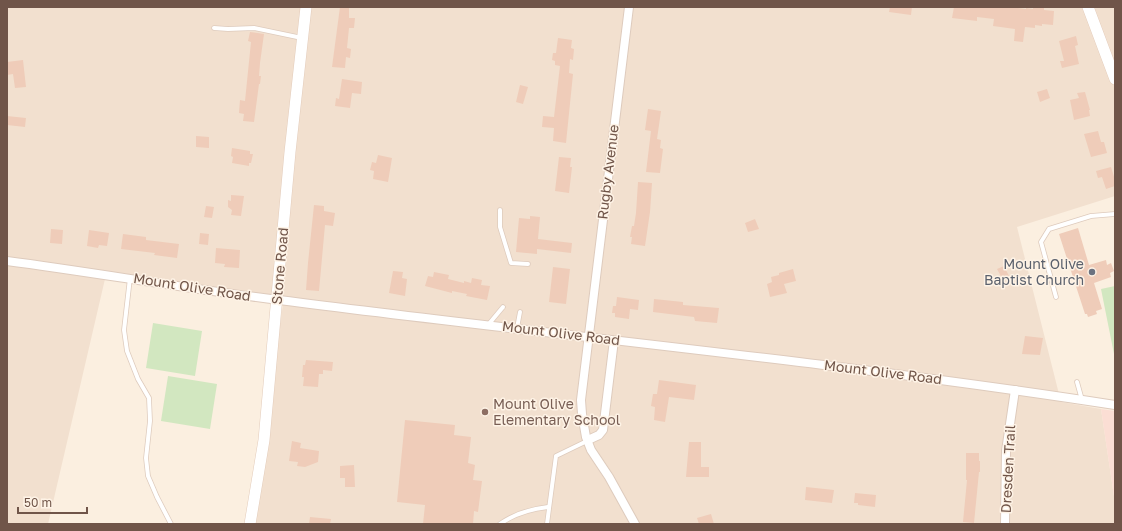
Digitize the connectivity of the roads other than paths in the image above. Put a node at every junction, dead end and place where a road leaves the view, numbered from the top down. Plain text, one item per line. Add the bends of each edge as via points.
1 (306, 7) edge
2 (628, 7) edge
3 (1088, 7) edge
4 (214, 28) dead end
5 (302, 38) junction
6 (1115, 78) edge
7 (500, 210) dead end
8 (1115, 214) edge
9 (7, 261) edge
10 (528, 264) dead end
11 (130, 278) junction
12 (1056, 297) dead end
13 (277, 300) junction
14 (503, 307) dead end
15 (520, 312) dead end
16 (488, 325) junction
17 (517, 328) junction
18 (588, 336) junction
19 (614, 340) junction
20 (1077, 382) dead end
21 (1015, 390) junction
22 (1082, 400) junction
23 (1115, 405) edge
24 (588, 440) junction
25 (548, 507) junction
26 (171, 524) edge
27 (250, 524) edge
28 (500, 524) edge
29 (547, 524) edge
30 (635, 524) edge
31 (1005, 524) edge

1 - 5 street, Stone Road
2 - 18 street, Rugby Avenue
3 - 6 street
4 - 5 lane via 254,28
5 - 13 street, Stone Road
7 - 10 lane via 500,227 511,263
8 - 12 lane via 1091,216 1049,229 1041,242
9 - 11 street, Mount Olive Road
11 - 13 street, Mount Olive Road
11 - 26 lane via 124,330 127,351 149,398 150,420 146,458 148,476
13 - 16 street, Mount Olive Road
13 - 27 street, Stone Road via 264,440
14 - 16 lane
15 - 17 lane
16 - 17 street, Mount Olive Road
17 - 18 street, Mount Olive Road
18 - 19 street, Mount Olive Road
18 - 24 street, Rugby Avenue via 581,400
19 - 21 street, Mount Olive Road
19 - 24 street via 603,430
20 - 22 lane
21 - 22 street, Mount Olive Road
21 - 31 street, Dresden Trail via 1006,451
22 - 23 street, Mount Olive Road
24 - 25 lane via 556,456
24 - 30 street, Rugby Avenue via 591,450
25 - 28 lane via 514,515
25 - 29 lane

